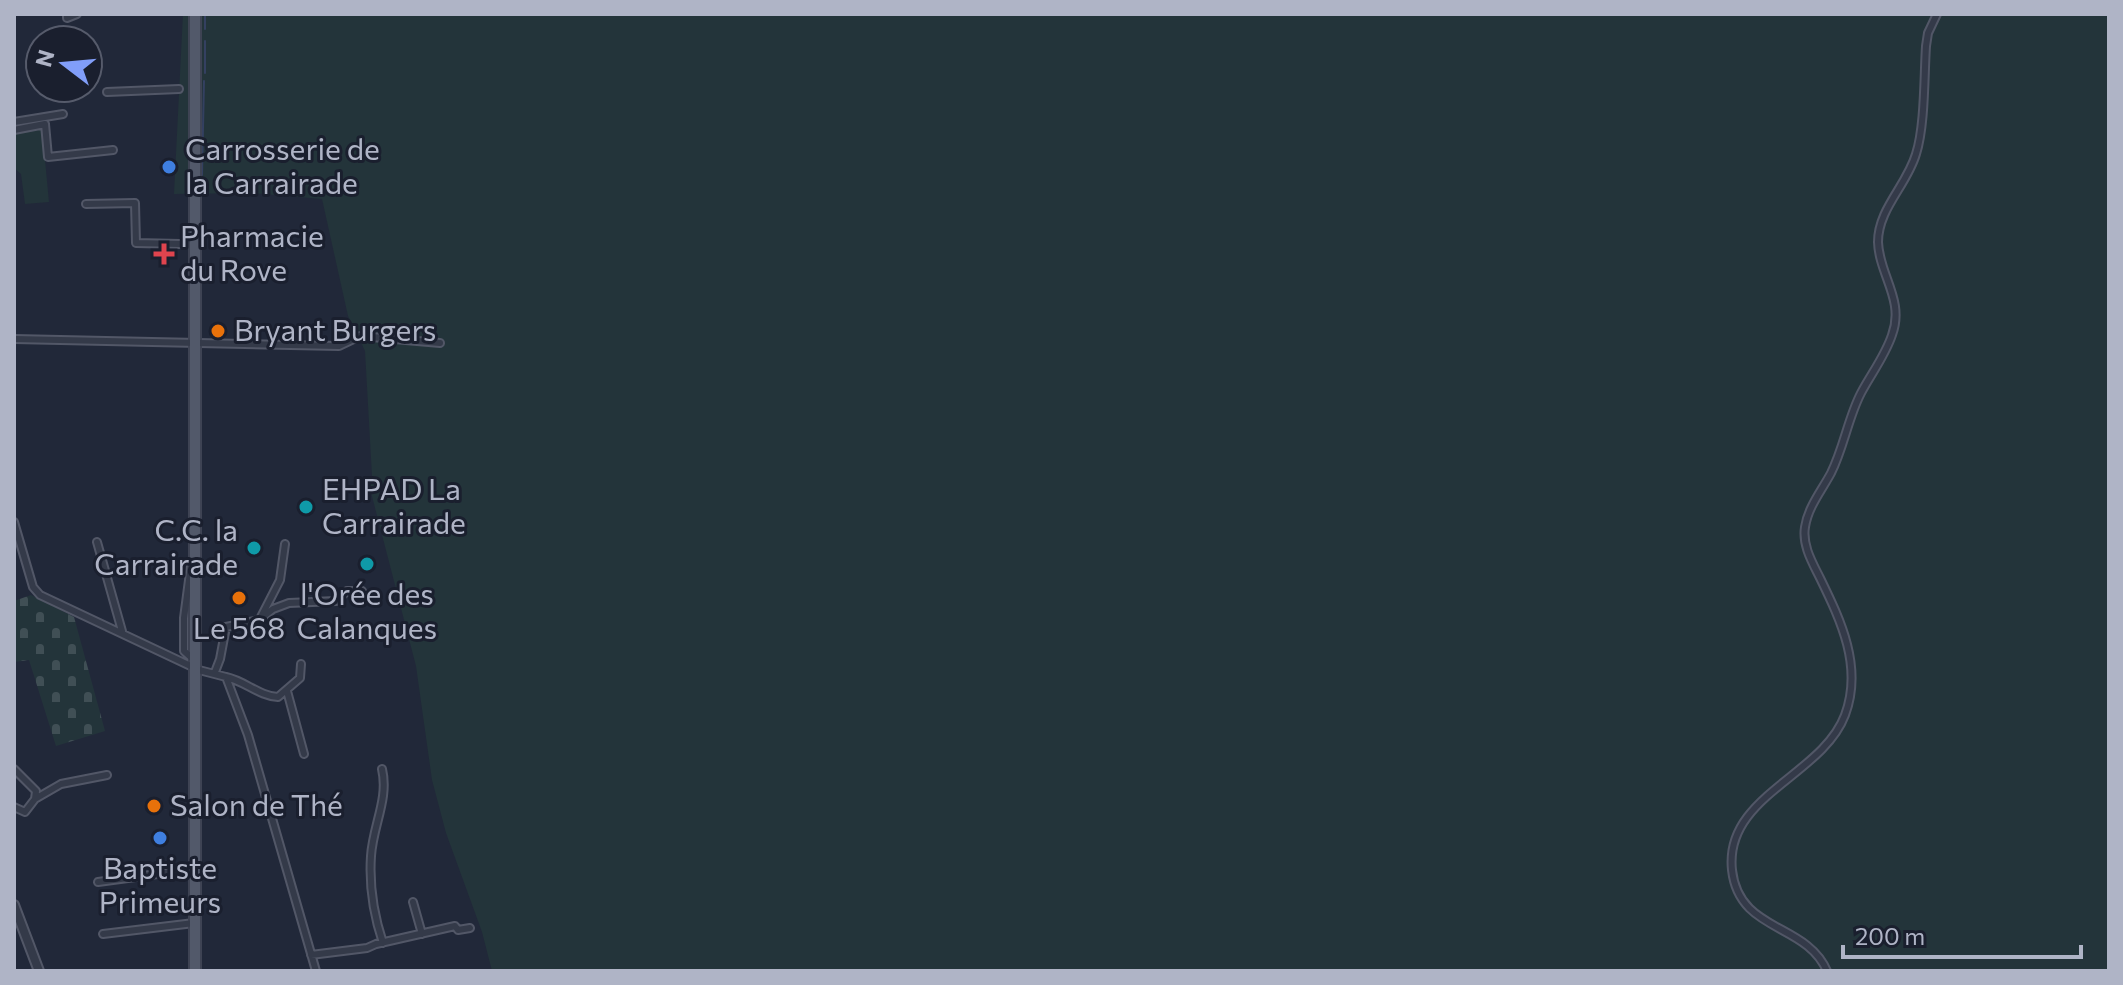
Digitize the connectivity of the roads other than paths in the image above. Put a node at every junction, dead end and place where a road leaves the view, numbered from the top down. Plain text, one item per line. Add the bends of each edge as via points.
1 (67, 14) edge
2 (77, 14) edge
3 (195, 14) edge
4 (1937, 14) edge
5 (179, 89) dead end
6 (107, 92) dead end
7 (63, 114) dead end
8 (14, 122) edge
9 (15, 131) edge
10 (113, 150) dead end
11 (86, 204) dead end
12 (180, 244) dead end
13 (14, 339) edge
14 (440, 343) dead end
15 (195, 346) junction
16 (14, 522) edge
17 (97, 542) dead end
18 (285, 544) dead end
19 (362, 591) dead end
20 (259, 620) junction
21 (122, 631) junction
22 (194, 664) junction
23 (301, 664) dead end
24 (215, 672) junction
25 (226, 677) junction
26 (287, 691) junction
27 (304, 754) dead end
28 (14, 769) edge
29 (382, 769) dead end
30 (107, 775) dead end
31 (35, 799) junction
32 (14, 807) edge
33 (195, 869) junction
34 (98, 882) dead end
35 (413, 902) dead end
36 (14, 905) edge
37 (195, 923) junction
38 (470, 928) dead end
39 (103, 934) dead end
40 (422, 934) junction
41 (383, 943) junction
42 (311, 955) junction
43 (39, 971) edge
44 (195, 971) edge
45 (316, 971) edge
46 (1827, 971) edge

1 - 2 street
3 - 15 main road
4 - 46 street via 1926,46 1916,155 1878,235 1895,298 1893,334 1861,393 1805,527 1808,553 1852,659 1852,689 1845,716 1828,744 1752,810 1731,856 1734,881 1745,904 1813,949
5 - 6 street
7 - 8 street
9 - 10 street via 45,124 48,157
11 - 12 street via 135,203 136,243
13 - 15 street
14 - 15 street via 360,336 339,346
15 - 22 main road
16 - 21 street via 40,595
17 - 21 street
18 - 20 street via 280,580
19 - 20 street via 347,591 336,601 289,603
20 - 24 street via 226,627
21 - 22 street
22 - 24 street
22 - 33 main road
23 - 26 street via 300,678
24 - 25 street
25 - 26 street via 272,697
25 - 42 street via 248,735
26 - 27 street
28 - 31 street via 36,791
29 - 41 street via 385,791 371,853 371,896
30 - 31 street via 61,784
31 - 32 street via 25,812
33 - 34 street
33 - 37 main road
35 - 40 street
36 - 43 street
37 - 39 street
37 - 44 main road
38 - 40 street
40 - 41 street
41 - 42 street
42 - 45 street

